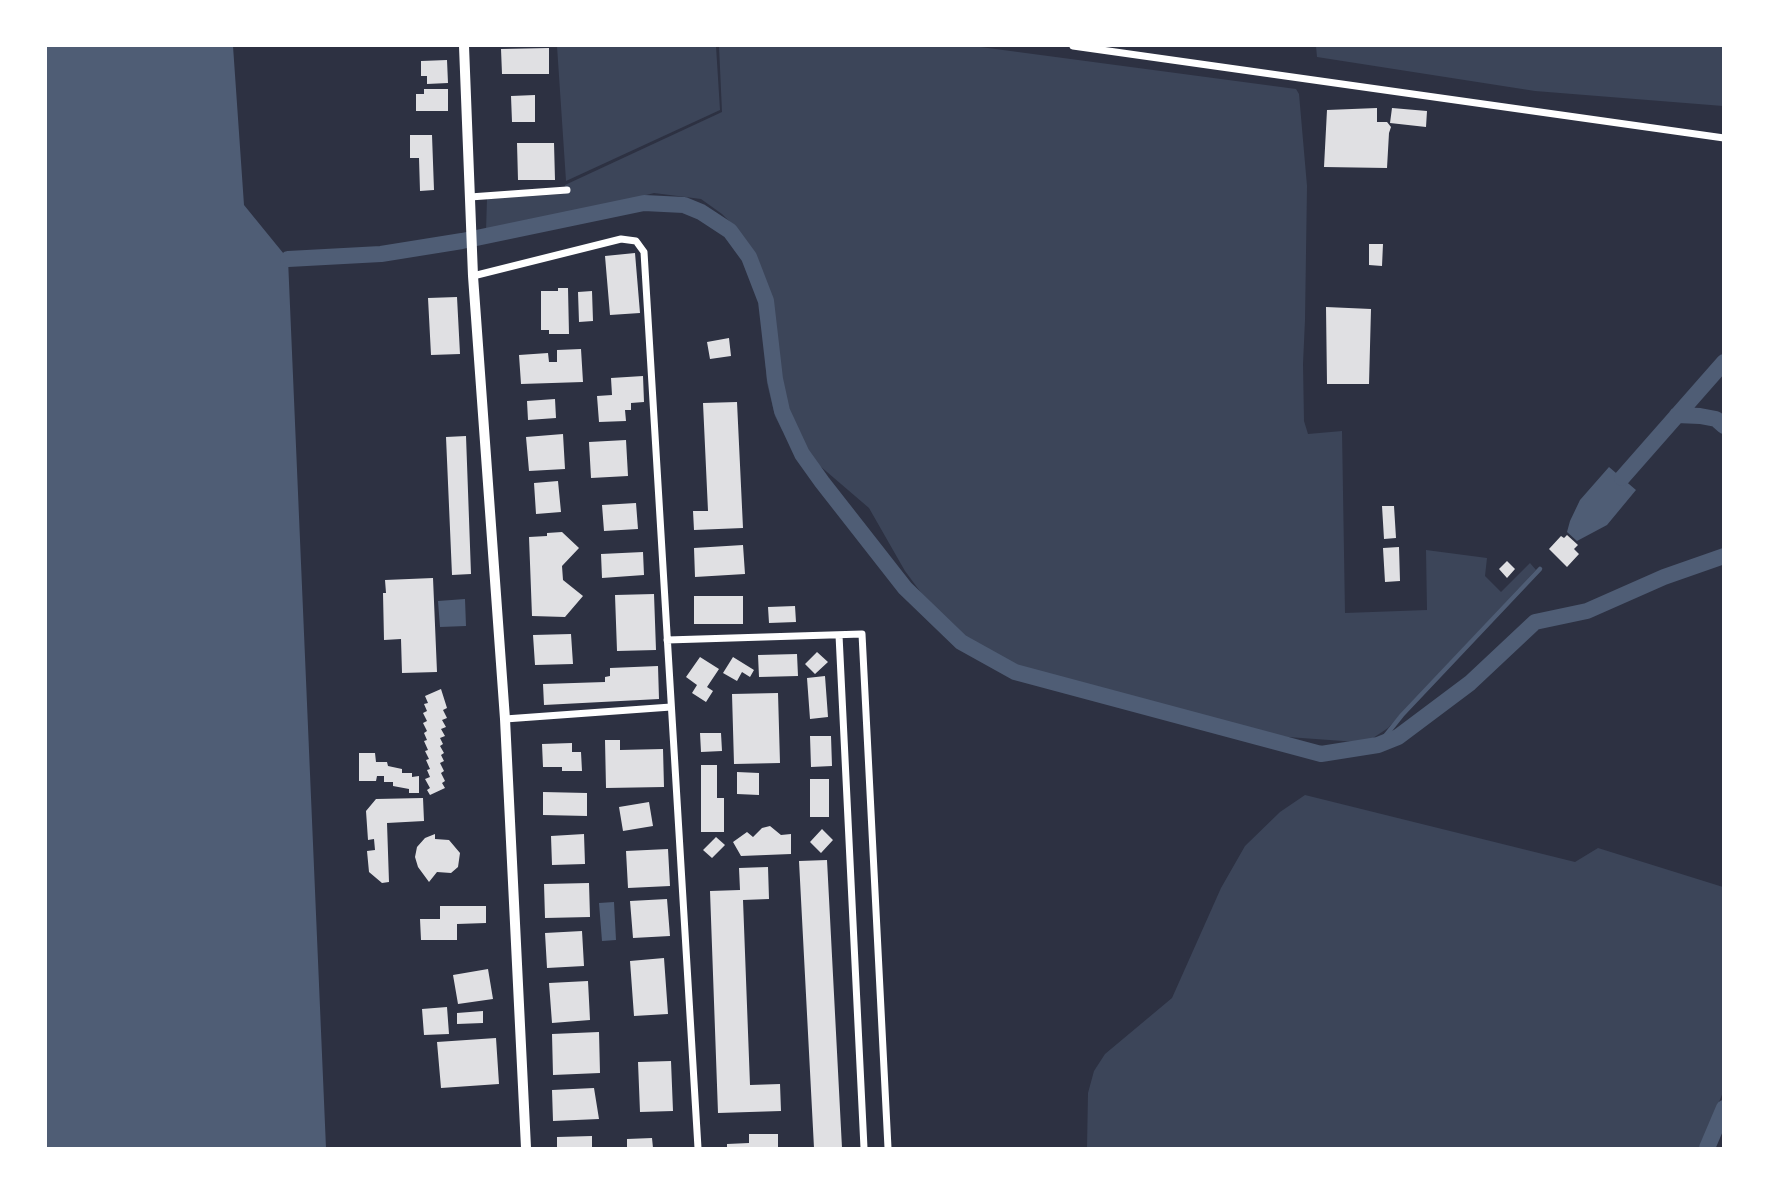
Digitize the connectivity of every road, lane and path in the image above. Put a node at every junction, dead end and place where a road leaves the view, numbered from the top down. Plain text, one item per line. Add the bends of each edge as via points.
1 (464, 46) edge
2 (1073, 46) edge
3 (1724, 138) edge
4 (567, 190) dead end
5 (470, 197) junction
6 (472, 272) junction
7 (839, 635) junction
8 (667, 640) junction
9 (671, 708) junction
10 (505, 719) junction
11 (526, 1149) edge
12 (698, 1149) edge
13 (864, 1149) edge
14 (888, 1149) edge

1 - 5 main road
2 - 3 street
4 - 5 street
5 - 6 main road
6 - 8 street via 621,239 636,241 643,249
6 - 10 main road
7 - 8 street
7 - 13 street
7 - 14 street via 862,635
8 - 9 street
9 - 10 street
9 - 12 street
10 - 11 main road

